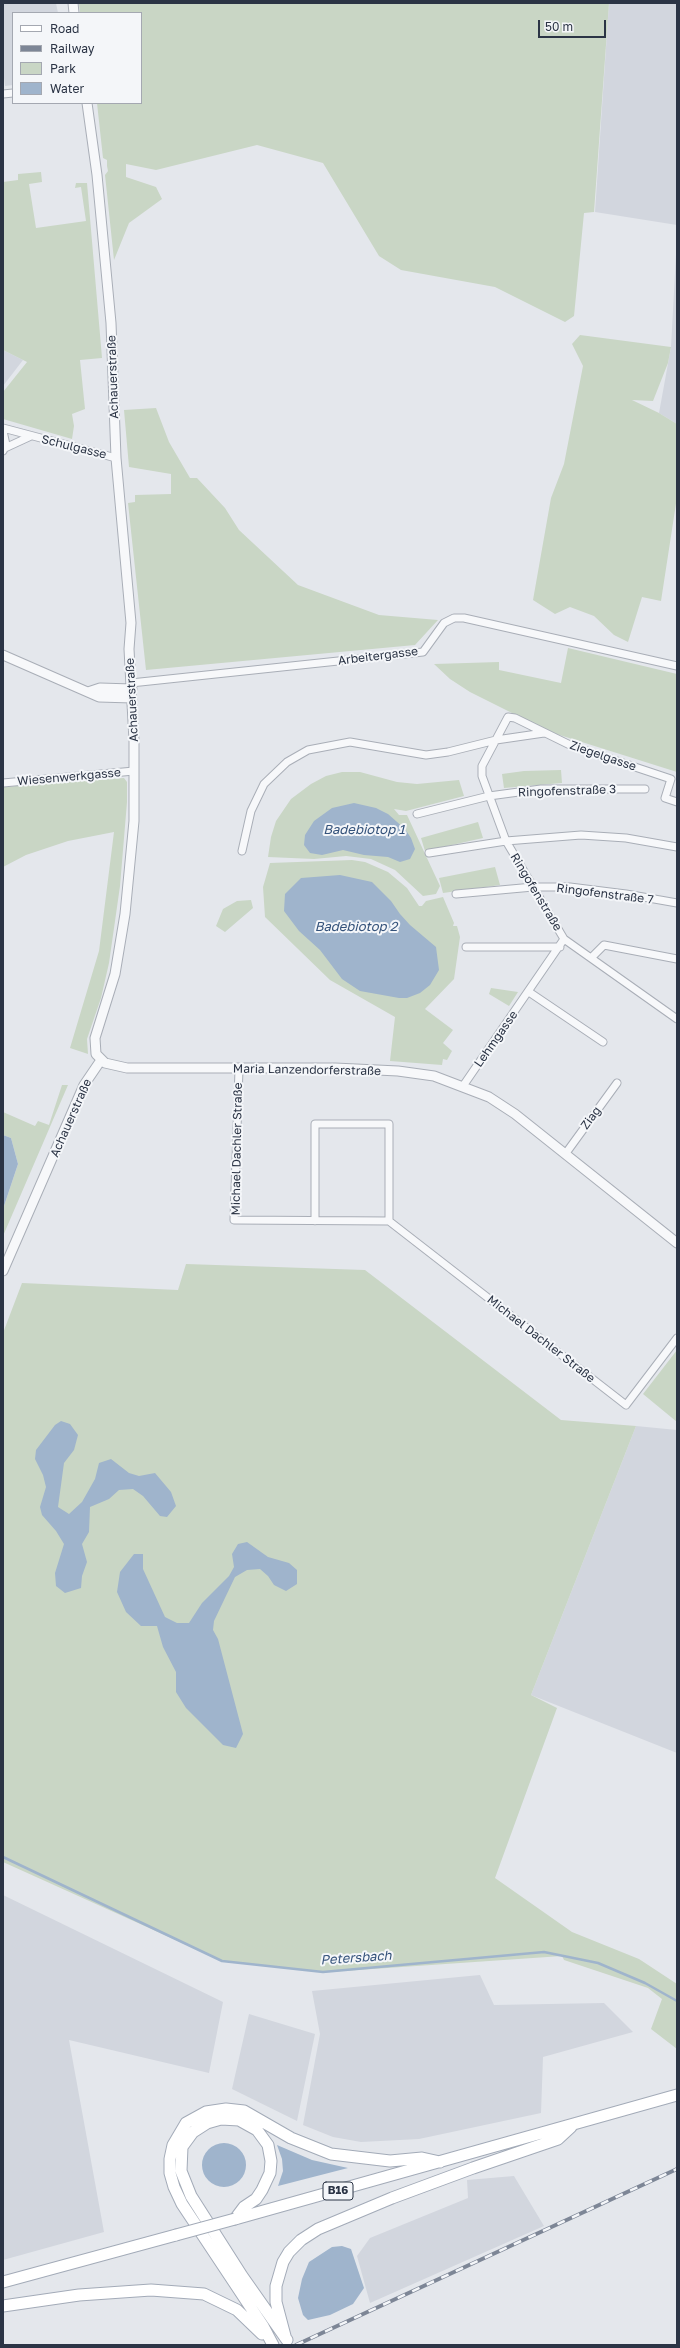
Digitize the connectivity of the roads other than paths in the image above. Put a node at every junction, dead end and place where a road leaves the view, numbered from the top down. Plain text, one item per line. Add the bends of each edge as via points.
1 (87, 104) edge
2 (3, 429) edge
3 (32, 436) junction
4 (4, 450) edge
5 (116, 458) junction
6 (3, 656) edge
7 (677, 666) edge
8 (132, 690) junction
9 (508, 717) joint
10 (544, 733) junction
11 (496, 740) junction
12 (134, 771) junction
13 (3, 783) edge
14 (645, 789) dead end
15 (489, 796) junction
16 (677, 802) edge
17 (417, 814) dead end
18 (506, 840) junction
19 (677, 847) edge
20 (242, 851) dead end
21 (429, 853) dead end
22 (533, 887) junction
23 (456, 894) dead end
24 (677, 903) edge
25 (564, 939) junction
26 (466, 946) dead end
27 (560, 946) junction
28 (592, 957) junction
29 (677, 959) edge
30 (529, 992) junction
31 (677, 1019) edge
32 (603, 1042) dead end
33 (100, 1060) junction
34 (239, 1069) junction
35 (617, 1083) dead end
36 (463, 1086) junction
37 (566, 1153) junction
38 (315, 1221) junction
39 (389, 1221) junction
40 (677, 1243) edge
41 (3, 1271) edge
42 (677, 1338) edge
43 (677, 2096) edge
44 (572, 2126) junction
45 (440, 2162) junction
46 (235, 2219) junction
47 (3, 2282) edge
48 (3, 2306) edge
49 (272, 2345) edge

1 - 5 street, Achauerstraße via 97,175 111,323
2 - 3 street, Schulgasse
2 - 4 street, Schulgasse via 6,437
3 - 4 street, Schulgasse
3 - 5 street, Schulgasse
5 - 8 street, Achauerstraße via 131,623 129,649
6 - 8 street via 88,692 100,688
7 - 8 street, Arbeitergasse via 464,618 454,618 444,623 423,652
8 - 12 street, Achauerstraße
9 - 10 street, Ziegelgasse
9 - 11 street, Ringofenstraße
10 - 11 street
10 - 16 street, Ziegelgasse via 572,746 671,779 665,798
11 - 15 street, Ringofenstraße via 482,766 482,776
11 - 20 street via 448,752 426,754 350,742 308,750 287,762 264,784 248,818
12 - 13 street, Wiesenwerkgasse
12 - 33 street, Achauerstraße via 134,821 125,914 114,974 95,1038 94,1047
14 - 15 street, Ringofenstraße 3 via 556,789
15 - 17 street, Ringofenstraße 3
15 - 18 street, Ringofenstraße
18 - 19 street via 581,835 626,838
18 - 21 street
18 - 22 street, Ringofenstraße
22 - 23 street, Ringofenstraße 7
22 - 24 street, Ringofenstraße 7 via 593,890
22 - 25 street, Ringofenstraße
25 - 27 street, Lehmgasse
25 - 28 street, Ringofenstraße
26 - 27 street
27 - 30 street, Lehmgasse
28 - 29 street via 604,945
28 - 31 street, Ringofenstraße
30 - 32 street
30 - 36 street, Lehmgasse
33 - 34 street, Maria Lanzendorferstraße via 105,1064 127,1068
33 - 41 street, Achauerstraße via 84,1085
34 - 36 street, Maria Lanzendorferstraße via 335,1068 398,1071 434,1076
34 - 38 street, Michael Dachler Straße via 234,1220
35 - 37 street, Ziag
36 - 37 street, Maria Lanzendorferstraße via 489,1097
37 - 40 street, Maria Lanzendorferstraße
38 - 39 street, Michael Dachler Straße
38 - 39 street via 315,1124 389,1124
39 - 42 street, Michael Dachler Straße via 626,1405
43 - 44 main road, B16
44 - 45 main road, B16
44 - 46 main road via 558,2139 392,2198 318,2229 301,2240 283,2262 276,2286 276,2302 286,2340 191,2196 181,2171 182,2147 194,2132 207,2123 221,2119 239,2120 257,2130 268,2145 271,2161 270,2173 262,2190 256,2199 244,2206
45 - 46 main road, B16
45 - 49 main road via 422,2158 390,2162 331,2154 291,2138 244,2111 226,2109 206,2112 186,2123 173,2145 170,2159 174,2187 182,2204 263,2326
46 - 47 main road, B16, bridge
48 - 49 main road via 79,2295 152,2290 204,2294 237,2310

